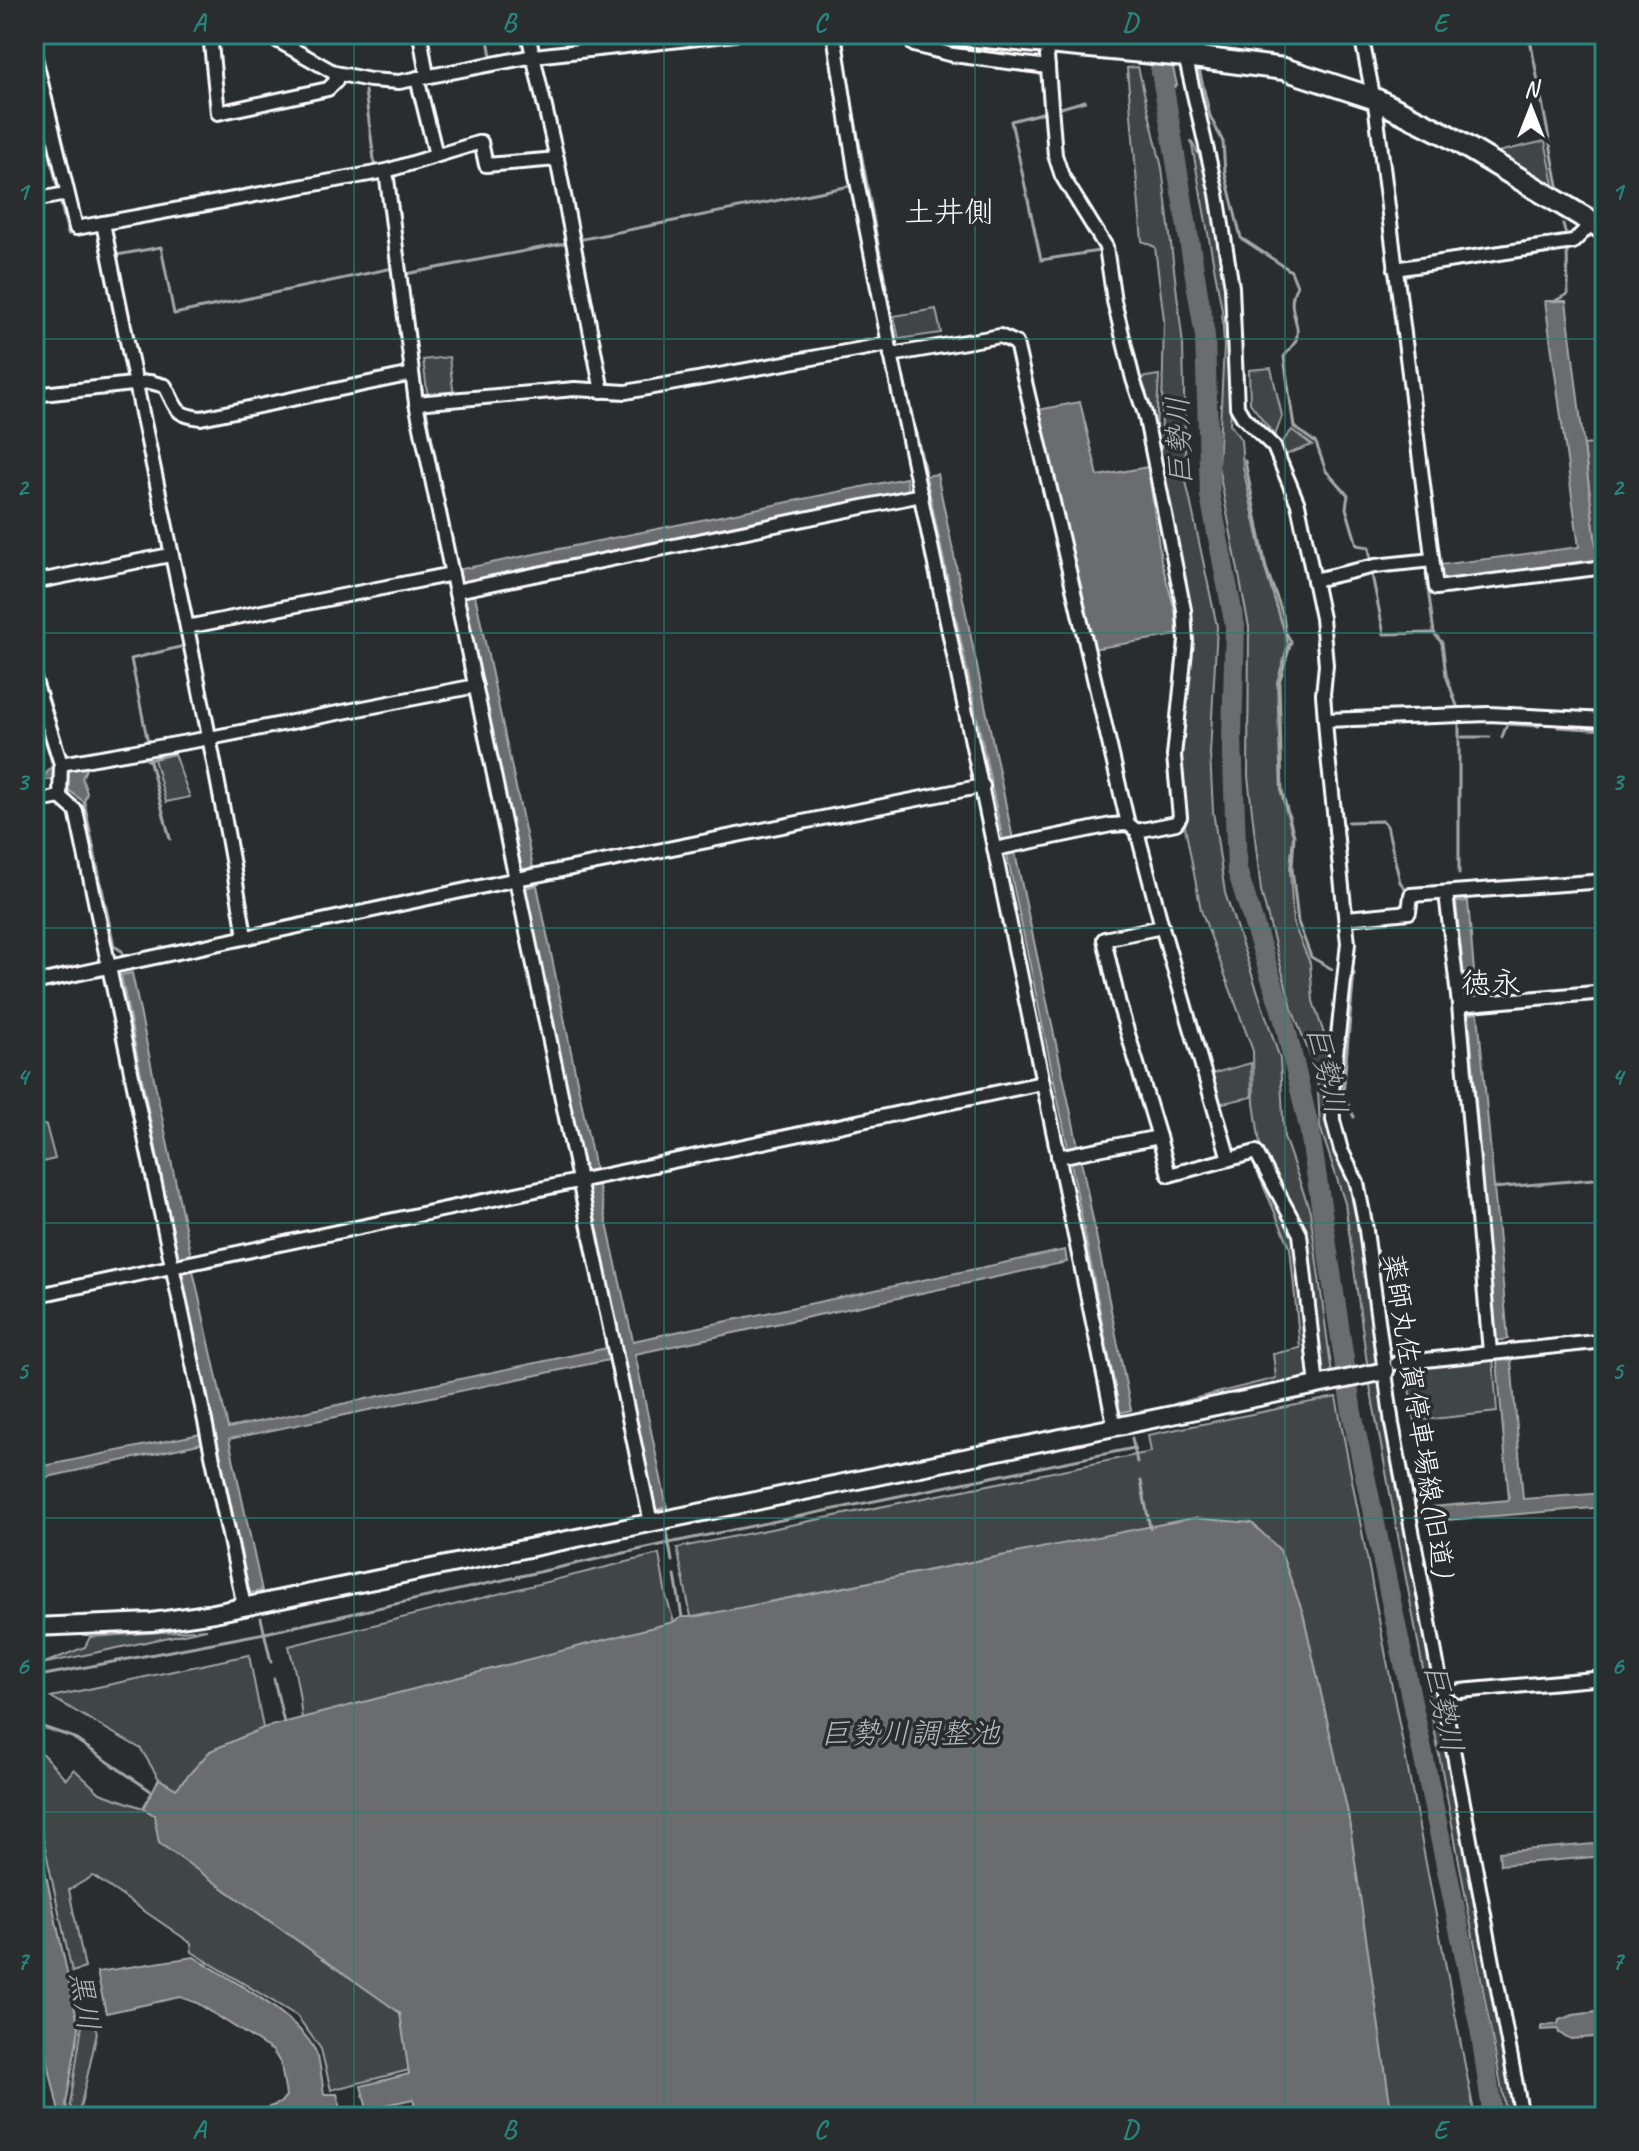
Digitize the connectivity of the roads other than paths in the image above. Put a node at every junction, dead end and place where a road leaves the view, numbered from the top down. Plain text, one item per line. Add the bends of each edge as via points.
1 (210, 34) edge
2 (266, 34) edge
3 (420, 34) edge
4 (528, 34) edge
5 (735, 34) edge
6 (834, 34) edge
7 (906, 34) edge
8 (953, 34) edge
9 (1180, 34) edge
10 (1361, 34) edge
11 (34, 53) edge
12 (530, 56) junction
13 (1185, 56) junction
14 (335, 73) junction
15 (422, 77) junction
16 (1373, 98) junction
17 (436, 155) junction
18 (551, 160) junction
19 (391, 170) junction
20 (66, 194) junction
21 (34, 200) edge
22 (103, 223) junction
23 (1601, 223) edge
24 (1395, 269) junction
25 (890, 350) junction
26 (411, 368) junction
27 (134, 379) junction
28 (602, 391) junction
29 (34, 395) edge
30 (421, 403) junction
31 (919, 487) junction
32 (170, 555) junction
33 (1605, 567) edge
34 (1433, 569) junction
35 (452, 574) junction
36 (1314, 580) junction
37 (34, 582) edge
38 (465, 589) junction
39 (187, 627) junction
40 (34, 681) edge
41 (476, 686) junction
42 (1326, 720) junction
43 (1605, 720) edge
44 (210, 738) junction
45 (61, 764) junction
46 (983, 786) junction
47 (60, 797) junction
48 (34, 802) edge
49 (1133, 828) junction
50 (1005, 847) junction
51 (525, 877) junction
52 (1605, 881) edge
53 (1446, 893) junction
54 (1347, 918) junction
55 (1162, 927) junction
56 (245, 936) junction
57 (120, 964) junction
58 (34, 983) edge
59 (1605, 992) edge
60 (1467, 1005) junction
61 (1042, 1083) junction
62 (1159, 1137) junction
63 (1058, 1157) junction
64 (1229, 1159) junction
65 (587, 1179) junction
66 (182, 1265) junction
67 (34, 1296) edge
68 (1605, 1341) edge
69 (1490, 1352) junction
70 (1391, 1367) junction
71 (1317, 1386) junction
72 (1115, 1428) junction
73 (651, 1523) junction
74 (244, 1606) junction
75 (34, 1627) edge
76 (1605, 1678) edge
77 (1460, 1691) dead end
78 (1522, 2117) edge

1 - 14 street via 218,113 328,89 336,81
2 - 14 street
3 - 15 street
4 - 12 street
5 - 12 street
6 - 25 street
7 - 49 street via 914,45 953,55 1048,62 1055,155 1062,176 1106,247 1145,414 1186,641 1174,756 1180,817 1176,823
8 - 13 main road
9 - 13 street, 薬師丸佐賀停車場線(旧道)
10 - 16 street
11 - 20 street
12 - 15 street
12 - 18 street
13 - 16 main road via 1284,69
13 - 36 street, 薬師丸佐賀停車場線(旧道) via 1232,287 1237,407 1274,447 1298,504
14 - 15 street via 399,82
15 - 17 street
16 - 23 main road
16 - 24 street
17 - 18 street via 481,142 486,165
17 - 19 street
18 - 28 street via 573,241
19 - 22 street
19 - 26 street
20 - 21 street
20 - 22 street via 76,228
22 - 27 street
23 - 24 street via 1573,242
24 - 34 street
25 - 28 street via 626,392
25 - 31 street
25 - 49 street via 1000,336 1016,343
26 - 27 street via 201,418 185,416 173,406 165,386
26 - 30 street
27 - 29 street
27 - 32 street
28 - 30 street
30 - 35 street
31 - 38 street
31 - 46 street
32 - 37 street
32 - 39 street
33 - 34 street via 1436,588
34 - 36 street via 1371,566
35 - 38 street
35 - 39 street
36 - 42 street, 薬師丸佐賀停車場線(旧道) via 1322,618
38 - 41 street
39 - 44 street
40 - 45 street
41 - 44 street
41 - 51 street
42 - 43 street via 1489,714
42 - 54 street, 薬師丸佐賀停車場線(旧道)
44 - 45 street
44 - 56 street
45 - 47 street
46 - 50 street
46 - 51 street
47 - 48 street
47 - 57 street via 76,811
49 - 50 street via 1111,825
49 - 55 street
50 - 61 street
51 - 56 street
51 - 65 street
52 - 53 street
53 - 54 street via 1411,895 1409,912
53 - 60 street
54 - 70 street, 薬師丸佐賀停車場線(旧道) via 1333,1120 1357,1183
55 - 62 street via 1104,939
55 - 64 street
56 - 57 street
57 - 58 street
57 - 66 street
59 - 60 street
60 - 69 street
61 - 63 street
61 - 65 street
62 - 63 street
62 - 64 street via 1169,1175
63 - 72 street
64 - 71 street via 1256,1152 1300,1234
65 - 66 street
65 - 73 street via 615,1352
66 - 67 street
66 - 74 street via 206,1431
68 - 69 street
69 - 70 street
70 - 71 street
70 - 78 street, 薬師丸佐賀停車場線(旧道) via 1392,1424
71 - 72 street
72 - 73 street
73 - 74 street
74 - 75 street via 152,1622
76 - 77 street

